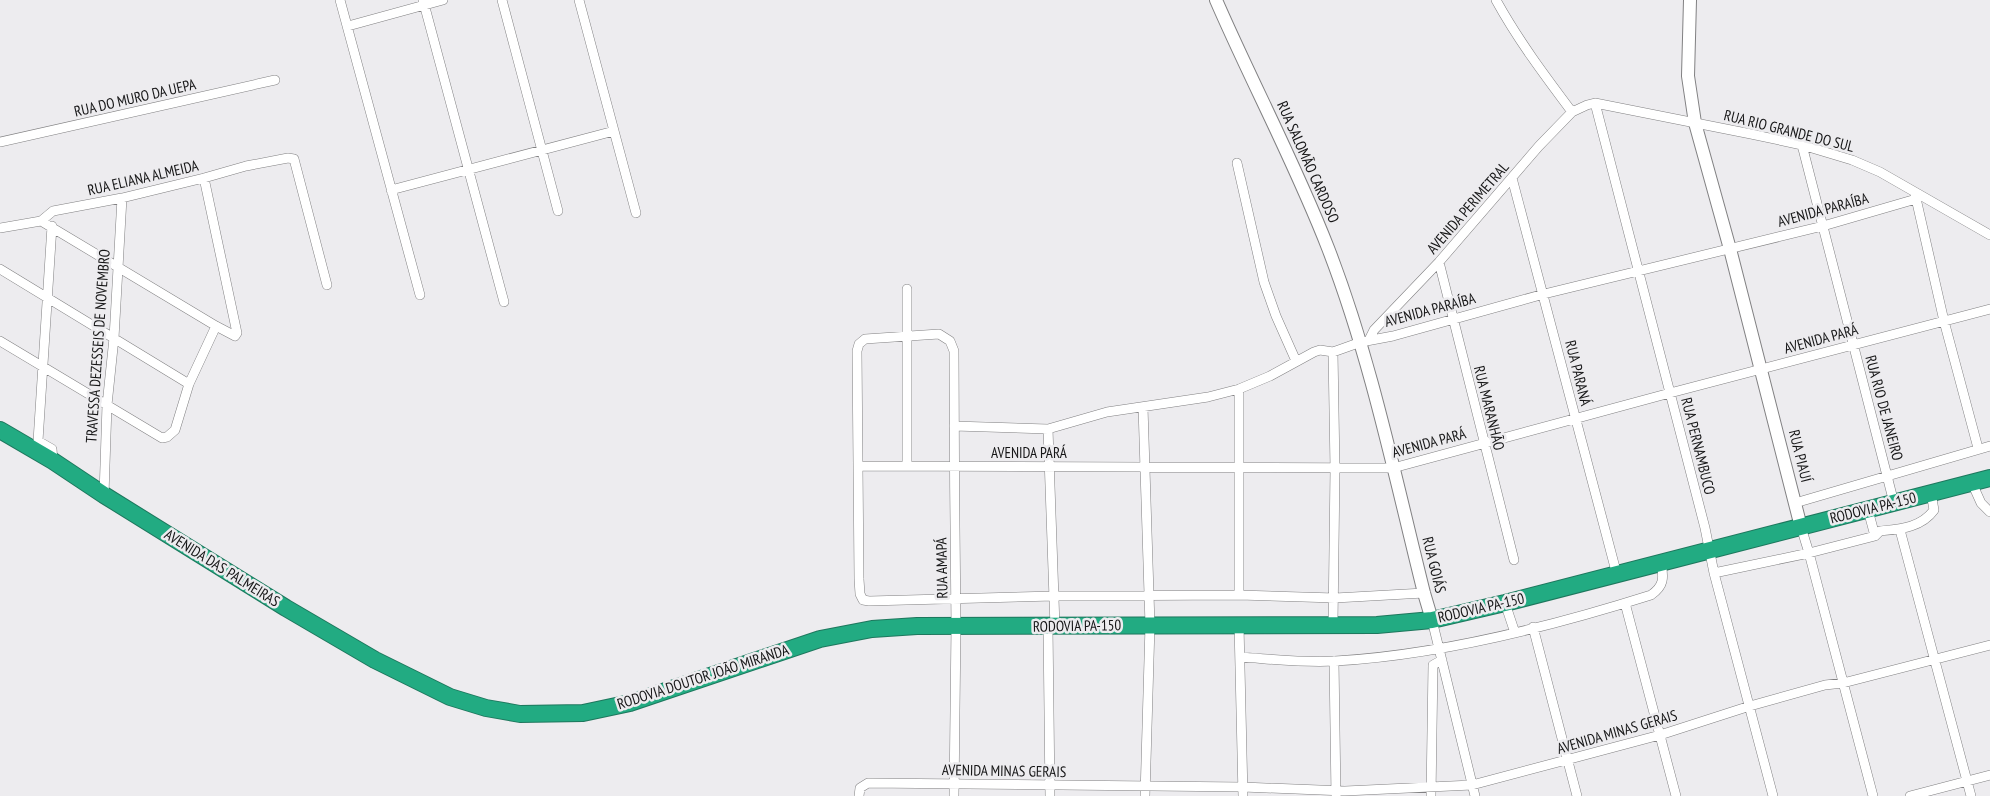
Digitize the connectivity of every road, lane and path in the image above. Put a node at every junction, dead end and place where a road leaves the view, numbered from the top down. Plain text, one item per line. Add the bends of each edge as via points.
1 (340, 0) edge
2 (443, 0) edge
3 (502, 0) edge
4 (580, 0) edge
5 (1216, 0) edge
6 (1496, 0) edge
7 (1690, 0) edge
8 (424, 2) edge
9 (348, 26) junction
10 (275, 80) dead end
11 (1595, 103) junction
12 (1572, 112) junction
13 (1695, 123) junction
14 (614, 131) junction
15 (0, 142) edge
16 (1802, 145) junction
17 (542, 150) junction
18 (1237, 163) dead end
19 (468, 169) junction
20 (204, 178) junction
21 (1512, 178) junction
22 (392, 190) junction
23 (1915, 196) junction
24 (122, 198) junction
25 (558, 211) dead end
26 (636, 213) dead end
27 (41, 221) junction
28 (52, 226) junction
29 (1823, 226) junction
30 (0, 228) edge
31 (1990, 235) edge
32 (1730, 249) junction
33 (1439, 262) junction
34 (117, 267) junction
35 (0, 269) edge
36 (1637, 271) junction
37 (327, 285) dead end
38 (907, 289) dead end
39 (1544, 294) junction
40 (420, 295) dead end
41 (48, 298) junction
42 (504, 302) dead end
43 (1990, 309) edge
44 (1452, 319) junction
45 (1944, 321) junction
46 (216, 326) junction
47 (906, 335) junction
48 (114, 338) junction
49 (0, 341) edge
50 (1365, 341) junction
51 (1853, 345) junction
52 (1333, 352) junction
53 (1296, 361) junction
54 (43, 367) junction
55 (1761, 369) junction
56 (189, 384) junction
57 (1239, 389) junction
58 (1670, 392) junction
59 (107, 405) junction
60 (1143, 407) junction
61 (1576, 418) junction
62 (954, 426) junction
63 (1048, 429) junction
64 (0, 430) edge
65 (1484, 443) junction
66 (1990, 446) edge
67 (1978, 448) junction
68 (53, 461) junction
69 (858, 466) junction
70 (907, 466) junction
71 (1239, 466) junction
72 (954, 467) junction
73 (1144, 467) junction
74 (1050, 468) junction
75 (1393, 468) junction
76 (1334, 469) junction
77 (1887, 475) junction
78 (1990, 478) edge
79 (1972, 482) junction
80 (1932, 493) junction
81 (104, 495) junction
82 (1795, 503) junction
83 (1894, 503) junction
84 (1868, 510) junction
85 (1990, 512) edge
86 (1801, 527) junction
87 (1900, 530) junction
88 (1875, 536) junction
89 (1709, 550) junction
90 (1809, 553) junction
91 (1514, 560) dead end
92 (1661, 563) junction
93 (1714, 573) junction
94 (1616, 575) junction
95 (1424, 593) junction
96 (1239, 595) junction
97 (1054, 596) junction
98 (1148, 597) junction
99 (1335, 598) junction
100 (956, 600) junction
101 (1505, 603) junction
102 (1625, 603) junction
103 (1432, 620) junction
104 (1150, 625) junction
105 (1239, 625) junction
106 (1333, 625) junction
107 (956, 626) junction
108 (1051, 627) junction
109 (1533, 627) junction
110 (1515, 633) junction
111 (1990, 644) edge
112 (1440, 650) junction
113 (1240, 657) junction
114 (1442, 660) junction
115 (1934, 660) junction
116 (1334, 662) junction
117 (1843, 683) junction
118 (450, 697) joint
119 (1750, 706) junction
120 (1660, 735) junction
121 (1568, 761) junction
122 (1990, 775) edge
123 (1967, 781) junction
124 (954, 784) junction
125 (1050, 785) junction
126 (1472, 785) junction
127 (1144, 786) junction
128 (1242, 791) edge
129 (1430, 792) edge
130 (1336, 793) edge
131 (859, 796) edge
132 (954, 796) edge
133 (1050, 796) edge
134 (1145, 796) edge
135 (1475, 796) edge
136 (1577, 796) edge
137 (1676, 796) edge
138 (1774, 796) edge
139 (1873, 796) edge
140 (1910, 796) edge
141 (1970, 796) edge

1 - 9 street
2 - 8 street
3 - 17 street
4 - 14 street
5 - 50 street, RUA SALOMÃO CARDOSO via 1312,210
6 - 12 street via 1530,56
7 - 13 street, RUA PIAUÍ via 1688,76
8 - 9 street
8 - 19 street
9 - 22 street
10 - 15 street, RUA DO MURO DA UEPA
11 - 12 street, AVENIDA PERIMETRAL
11 - 13 street, RUA RIO GRANDE DO SUL
11 - 36 street, RUA PERNAMBUCO
12 - 21 street, AVENIDA PERIMETRAL
13 - 16 street, RUA RIO GRANDE DO SUL
13 - 32 street, RUA PIAUÍ
14 - 17 street
14 - 26 street
16 - 23 street, RUA RIO GRANDE DO SUL via 1864,164
16 - 29 street, RUA RIO DE JANEIRO
17 - 19 street
17 - 25 street
18 - 53 street via 1264,282
19 - 22 street
19 - 42 street
20 - 24 street, RUA ELIANA ALMEIDA
20 - 37 street, RUA ELIANA ALMEIDA via 246,166 294,159
20 - 46 street via 237,335
21 - 33 street, AVENIDA PERIMETRAL
21 - 39 street, RUA PARANÁ
22 - 40 street
23 - 29 street, AVENIDA PARAÍBA
23 - 31 street, RUA RIO GRANDE DO SUL
23 - 45 street
24 - 27 street, RUA ELIANA ALMEIDA via 53,211
24 - 34 street, TRAVESSA DEZESSEIS DE NOVEMBRO
27 - 28 street
27 - 30 street, RUA ELIANA ALMEIDA
28 - 34 street
28 - 41 street
29 - 32 street, AVENIDA PARAÍBA
29 - 51 street, RUA RIO DE JANEIRO
32 - 36 street, AVENIDA PARAÍBA
32 - 55 street, RUA PIAUÍ
33 - 44 street, RUA MARANHÃO
33 - 50 street, AVENIDA PERIMETRAL
34 - 46 street
34 - 48 street, TRAVESSA DEZESSEIS DE NOVEMBRO
35 - 41 street
36 - 39 street, AVENIDA PARAÍBA
36 - 58 street, RUA PERNAMBUCO
38 - 47 street
39 - 44 street, AVENIDA PARAÍBA
39 - 61 street, RUA PARANÁ
41 - 48 street
41 - 54 street
43 - 45 street, AVENIDA PARÁ
44 - 50 street, AVENIDA PARAÍBA
44 - 65 street, RUA MARANHÃO
45 - 51 street, AVENIDA PARÁ
45 - 67 street
46 - 56 street
47 - 62 street, RUA AMAPÁ via 939,334 950,341 954,351
47 - 69 street via 864,339 859,344
47 - 70 street
48 - 56 street
48 - 59 street, TRAVESSA DEZESSEIS DE NOVEMBRO
49 - 54 street
50 - 52 street, AVENIDA PARAÍBA
50 - 75 street, RUA GOIÁS
51 - 55 street, AVENIDA PARÁ
51 - 77 street, RUA RIO DE JANEIRO
52 - 53 street, AVENIDA PARAÍBA via 1320,350
52 - 76 street
53 - 57 street, AVENIDA PARAÍBA
54 - 59 street
54 - 68 street via 38,441 52,448
55 - 58 street, AVENIDA PARÁ
55 - 82 street, RUA PIAUÍ
56 - 59 street via 175,430 168,437 158,436
57 - 60 street, AVENIDA PARAÍBA
57 - 71 street
58 - 61 street, AVENIDA PARÁ
58 - 89 street, RUA PERNAMBUCO
59 - 81 street, TRAVESSA DEZESSEIS DE NOVEMBRO
60 - 63 street, AVENIDA PARAÍBA via 1107,412
60 - 73 street
61 - 65 street, AVENIDA PARÁ
61 - 94 street, RUA PARANÁ
62 - 63 street, AVENIDA PARAÍBA
62 - 72 street, RUA AMAPÁ
63 - 74 street
64 - 68 highway, AVENIDA DAS PALMEIRAS
65 - 75 street, AVENIDA PARÁ
65 - 91 street, RUA MARANHÃO
66 - 67 street
67 - 77 street
68 - 81 highway, AVENIDA DAS PALMEIRAS
69 - 70 street, AVENIDA PARÁ
69 - 100 street via 859,579 863,600
70 - 72 street, AVENIDA PARÁ
71 - 73 street, AVENIDA PARÁ
71 - 76 street, AVENIDA PARÁ
71 - 96 street
72 - 74 street, AVENIDA PARÁ
72 - 100 street, RUA AMAPÁ
73 - 74 street, AVENIDA PARÁ
73 - 98 street
74 - 97 street
75 - 76 street, AVENIDA PARÁ
75 - 95 street, RUA GOIÁS
76 - 99 street
77 - 82 street
77 - 83 street, RUA RIO DE JANEIRO
78 - 79 highway, RODOVIA PA-150
79 - 80 highway, RODOVIA PA-150
79 - 85 street via 1981,503
80 - 83 highway, RODOVIA PA-150
80 - 87 street via 1934,510 1929,517
81 - 118 highway, AVENIDA DAS PALMEIRAS via 375,660
82 - 86 street, RUA PIAUÍ
83 - 84 highway, RODOVIA PA-150
84 - 86 highway, RODOVIA PA-150
84 - 88 street
86 - 89 highway, RODOVIA PA-150
86 - 90 street, RUA PIAUÍ
87 - 88 street via 1880,531
87 - 115 street
88 - 90 street
89 - 92 highway, RODOVIA PA-150
89 - 93 street, RUA PERNAMBUCO
90 - 93 street
90 - 117 street, RUA PIAUÍ
92 - 94 highway, RODOVIA PA-150
92 - 102 street via 1663,579 1660,588 1651,595
93 - 119 street, RUA PERNAMBUCO
94 - 101 highway, RODOVIA PA-150
95 - 99 street
95 - 103 street, RUA GOIÁS
96 - 98 street
96 - 99 street
97 - 98 street
97 - 100 street
97 - 108 street
98 - 104 street
99 - 106 street
100 - 107 street, RUA AMAPÁ
101 - 103 highway, RODOVIA PA-150
101 - 110 street
102 - 109 street
102 - 120 street
103 - 106 highway, RODOVIA PA-150
103 - 112 street, RUA GOIÁS
104 - 105 highway, RODOVIA PA-150
104 - 108 highway, RODOVIA PA-150
104 - 127 street
105 - 106 highway, RODOVIA PA-150
105 - 113 street
107 - 108 highway, RODOVIA PA-150
107 - 118 highway, RODOVIA DOUTOR JOÃO MIRANDA via 846,633 810,642 630,703 583,713 520,714
107 - 124 street, RUA AMAPÁ
108 - 125 street
109 - 110 street
109 - 121 street
110 - 112 street
111 - 115 street, AVENIDA MINAS GERAIS
112 - 114 street, RUA GOIÁS
112 - 116 street
113 - 116 street
113 - 128 street
114 - 126 street, RUA GOIÁS
114 - 129 street via 1433,665
115 - 117 street, AVENIDA MINAS GERAIS
115 - 123 street
116 - 130 street
117 - 119 street, AVENIDA MINAS GERAIS
117 - 139 street, RUA PIAUÍ
119 - 120 street, AVENIDA MINAS GERAIS
119 - 138 street, RUA PERNAMBUCO
120 - 121 street, AVENIDA MINAS GERAIS
120 - 137 street
121 - 126 street, AVENIDA MINAS GERAIS
121 - 136 street
122 - 123 street
123 - 140 street
123 - 141 street
124 - 125 street, AVENIDA MINAS GERAIS
124 - 131 street, AVENIDA MINAS GERAIS via 868,783 860,788
124 - 132 street, RUA AMAPÁ
125 - 127 street, AVENIDA MINAS GERAIS
125 - 133 street
126 - 129 street, AVENIDA MINAS GERAIS
126 - 135 street, RUA GOIÁS
127 - 128 street
127 - 134 street
128 - 130 street, AVENIDA MINAS GERAIS
129 - 130 street, AVENIDA MINAS GERAIS

